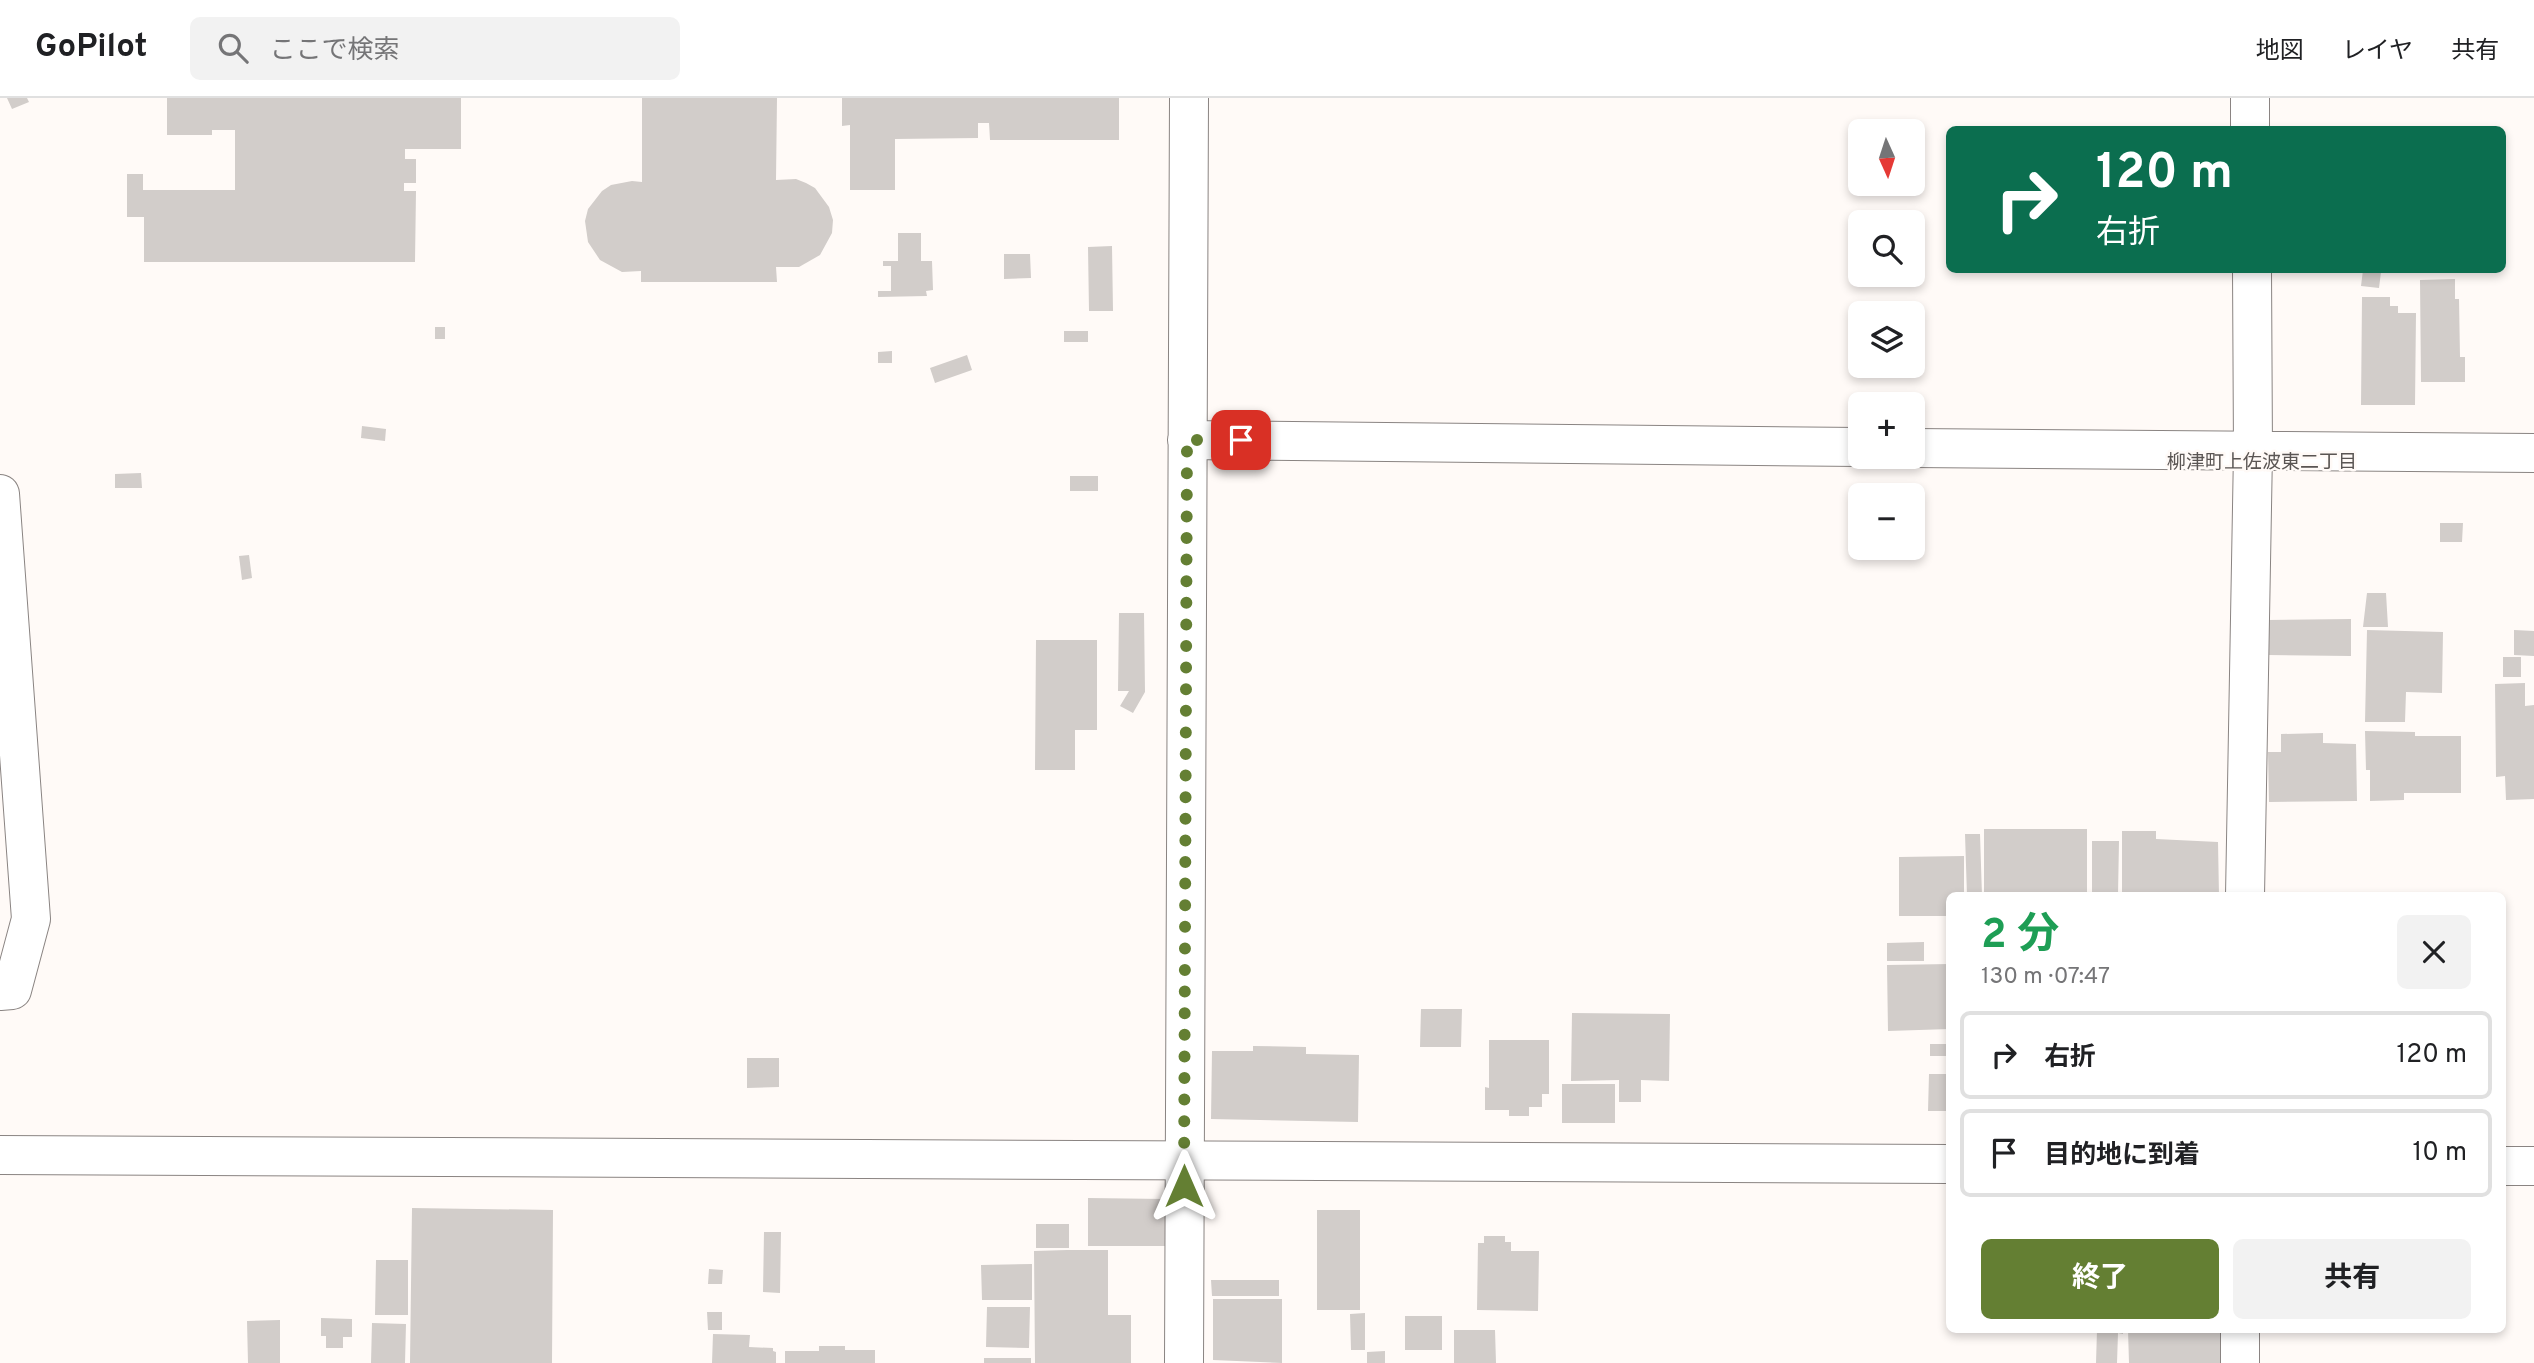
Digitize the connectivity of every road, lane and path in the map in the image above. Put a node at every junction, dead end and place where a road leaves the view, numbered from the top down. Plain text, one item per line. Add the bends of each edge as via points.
1 (1189, 98) edge
2 (2250, 98) edge
3 (2250, 126) edge
4 (2252, 273) edge
5 (1187, 440) junction
6 (1848, 447) edge
7 (1925, 448) edge
8 (2253, 452) junction
9 (2534, 453) edge
10 (0, 494) edge
11 (2245, 892) edge
12 (0, 991) edge
13 (0, 1155) edge
14 (1183, 1161) junction
15 (1946, 1164) edge
16 (2506, 1166) edge
17 (2534, 1166) edge
18 (2240, 1333) edge
19 (1184, 1363) edge
20 (2239, 1363) edge

1 - 5 street
2 - 3 street
4 - 8 street
5 - 6 street
5 - 14 street
7 - 8 street
8 - 9 street
8 - 11 street
10 - 12 street via 31,919 12,990
13 - 14 street
14 - 15 street
14 - 19 street
16 - 17 street
18 - 20 street

